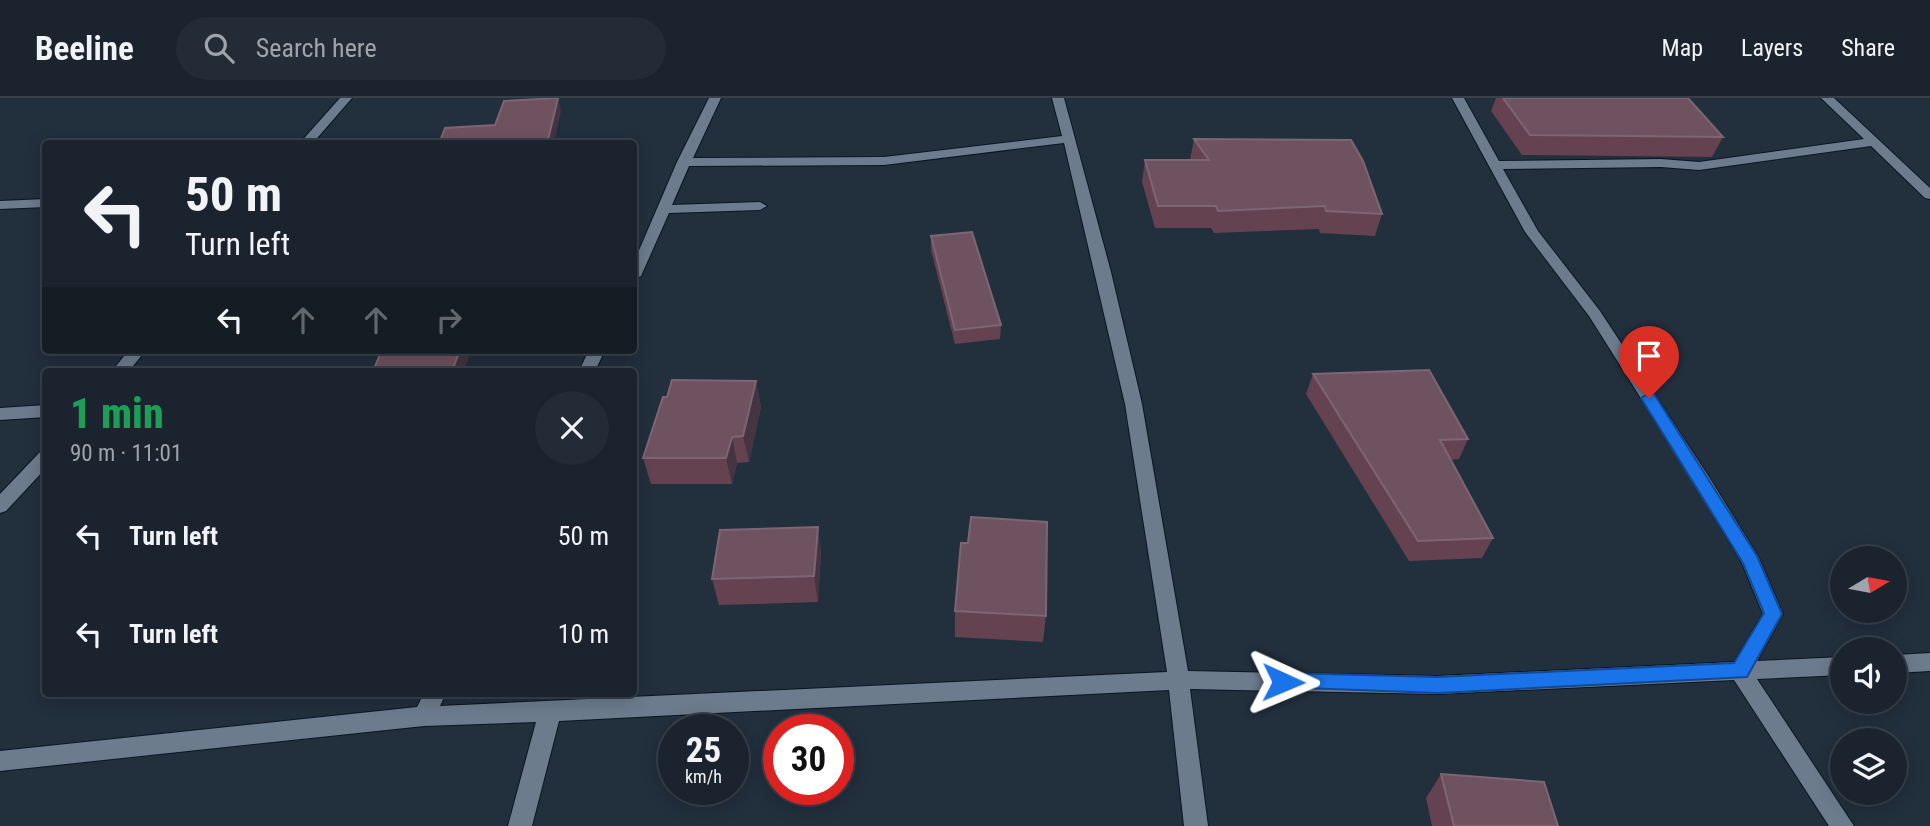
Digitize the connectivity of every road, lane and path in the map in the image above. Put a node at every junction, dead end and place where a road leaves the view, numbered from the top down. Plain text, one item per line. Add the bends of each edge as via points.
1 (346, 98) edge
2 (715, 98) edge
3 (1058, 98) edge
4 (1458, 98) edge
5 (1827, 98) edge
6 (1069, 139) junction
7 (309, 140) edge
8 (1871, 142) junction
9 (683, 162) junction
10 (1497, 165) junction
11 (1930, 195) edge
12 (42, 203) edge
13 (0, 205) edge
14 (760, 206) dead end
15 (666, 209) junction
16 (637, 270) edge
17 (135, 354) edge
18 (123, 368) edge
19 (42, 411) edge
20 (0, 414) edge
21 (42, 460) edge
22 (0, 506) edge
23 (1930, 663) edge
24 (1907, 664) edge
25 (1830, 667) edge
26 (1740, 671) junction
27 (1180, 680) junction
28 (433, 697) edge
29 (550, 712) junction
30 (424, 716) junction
31 (0, 761) edge
32 (520, 826) edge
33 (1196, 826) edge
34 (1842, 826) edge

1 - 7 street
2 - 9 street
3 - 6 street
4 - 10 street
5 - 8 street
6 - 9 street via 884,161
6 - 27 street via 1142,447
8 - 10 street via 1699,166
8 - 11 street
9 - 15 street
10 - 26 street via 1532,232 1602,325 1751,561 1773,614
12 - 13 street
14 - 15 street
15 - 16 street
17 - 18 street
19 - 20 street
21 - 22 street
23 - 24 street
25 - 26 street
26 - 27 street via 1438,685
26 - 34 street
27 - 29 street
27 - 33 street
28 - 30 street
29 - 30 street
29 - 32 street
30 - 31 street

